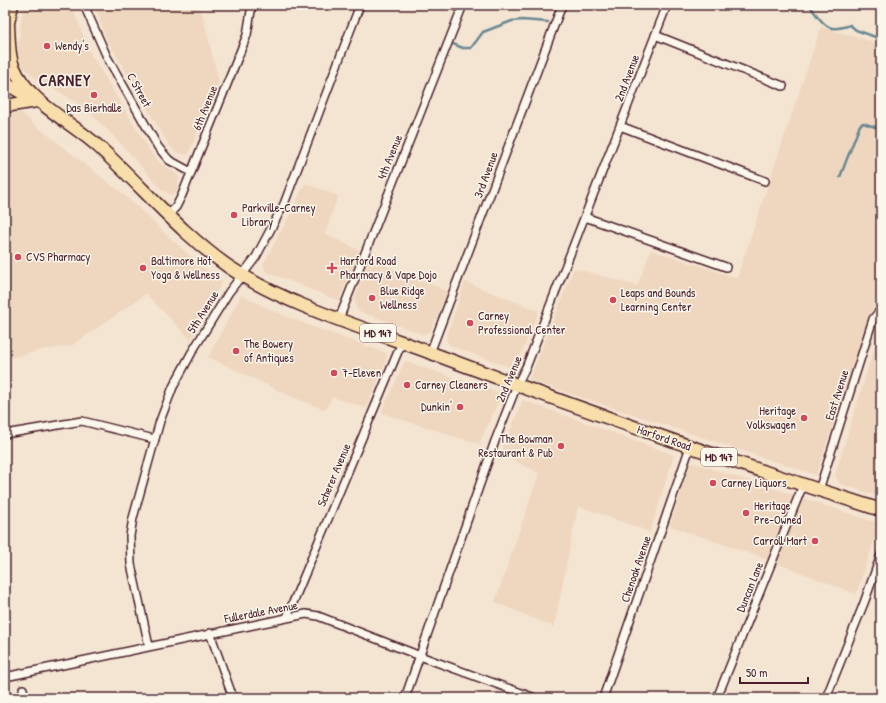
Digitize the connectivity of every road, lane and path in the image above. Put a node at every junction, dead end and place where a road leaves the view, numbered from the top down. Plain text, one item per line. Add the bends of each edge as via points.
1 (12, 5) edge
2 (84, 5) edge
3 (252, 5) edge
4 (360, 5) edge
5 (463, 5) edge
6 (562, 5) edge
7 (667, 5) edge
8 (7, 30) edge
9 (655, 35) junction
10 (5, 83) edge
11 (783, 86) dead end
12 (37, 101) junction
13 (5, 106) edge
14 (620, 126) junction
15 (191, 172) junction
16 (765, 181) dead end
17 (168, 215) junction
18 (585, 217) junction
19 (726, 267) dead end
20 (242, 275) junction
21 (881, 309) edge
22 (339, 319) junction
23 (402, 342) junction
24 (430, 353) junction
25 (517, 385) junction
26 (5, 434) edge
27 (154, 439) junction
28 (690, 447) junction
29 (804, 485) junction
30 (819, 490) junction
31 (881, 510) edge
32 (881, 554) edge
33 (287, 617) junction
34 (210, 633) junction
35 (149, 646) junction
36 (419, 656) junction
37 (5, 677) edge
38 (23, 689) dead end
39 (25, 698) edge
40 (233, 698) edge
41 (405, 698) edge
42 (535, 698) edge
43 (603, 698) edge
44 (717, 698) edge
45 (826, 698) edge

1 - 8 main road
2 - 15 street, C Street via 107,57 158,147 170,160
3 - 15 street, 6th Avenue via 247,35
4 - 20 street, 5th Avenue via 284,204 256,257
5 - 22 street, 4th Avenue
6 - 24 street, 3rd Avenue
7 - 9 street, 2nd Avenue
8 - 12 main road via 13,67
9 - 11 street
9 - 14 street, 2nd Avenue
10 - 12 main road, MD 147
12 - 13 main road
12 - 17 main road, MD 147 via 96,144
14 - 16 street
14 - 18 street, 2nd Avenue
15 - 17 street, 6th Avenue via 176,207
17 - 20 main road, MD 147 via 215,256
18 - 19 street
18 - 25 street, 2nd Avenue
20 - 22 main road, MD 147 via 283,297
20 - 27 street, 5th Avenue via 192,352 166,404
21 - 30 street, East Avenue via 873,319
22 - 23 main road, MD 147
23 - 24 main road, MD 147
23 - 33 street, Scherer Avenue
24 - 25 main road, MD 147
25 - 28 main road, Harford Road / MD 147
25 - 36 street, 2nd Avenue
26 - 27 street via 82,421
27 - 35 street, 5th Avenue via 130,536 132,571
28 - 29 main road, Harford Road / MD 147
28 - 43 street, Chenoak Avenue
29 - 30 main road, Harford Road / MD 147
29 - 44 street, Duncan Lane
30 - 31 main road, Harford Road / MD 147
32 - 45 street
33 - 34 street, Fullerdale Avenue
33 - 36 street, Fullerdale Avenue via 306,614 318,616
34 - 35 street, Fullerdale Avenue
34 - 40 street
35 - 37 street, Fullerdale Avenue
36 - 41 street, 2nd Avenue
36 - 42 street, Fullerdale Avenue
38 - 39 street

